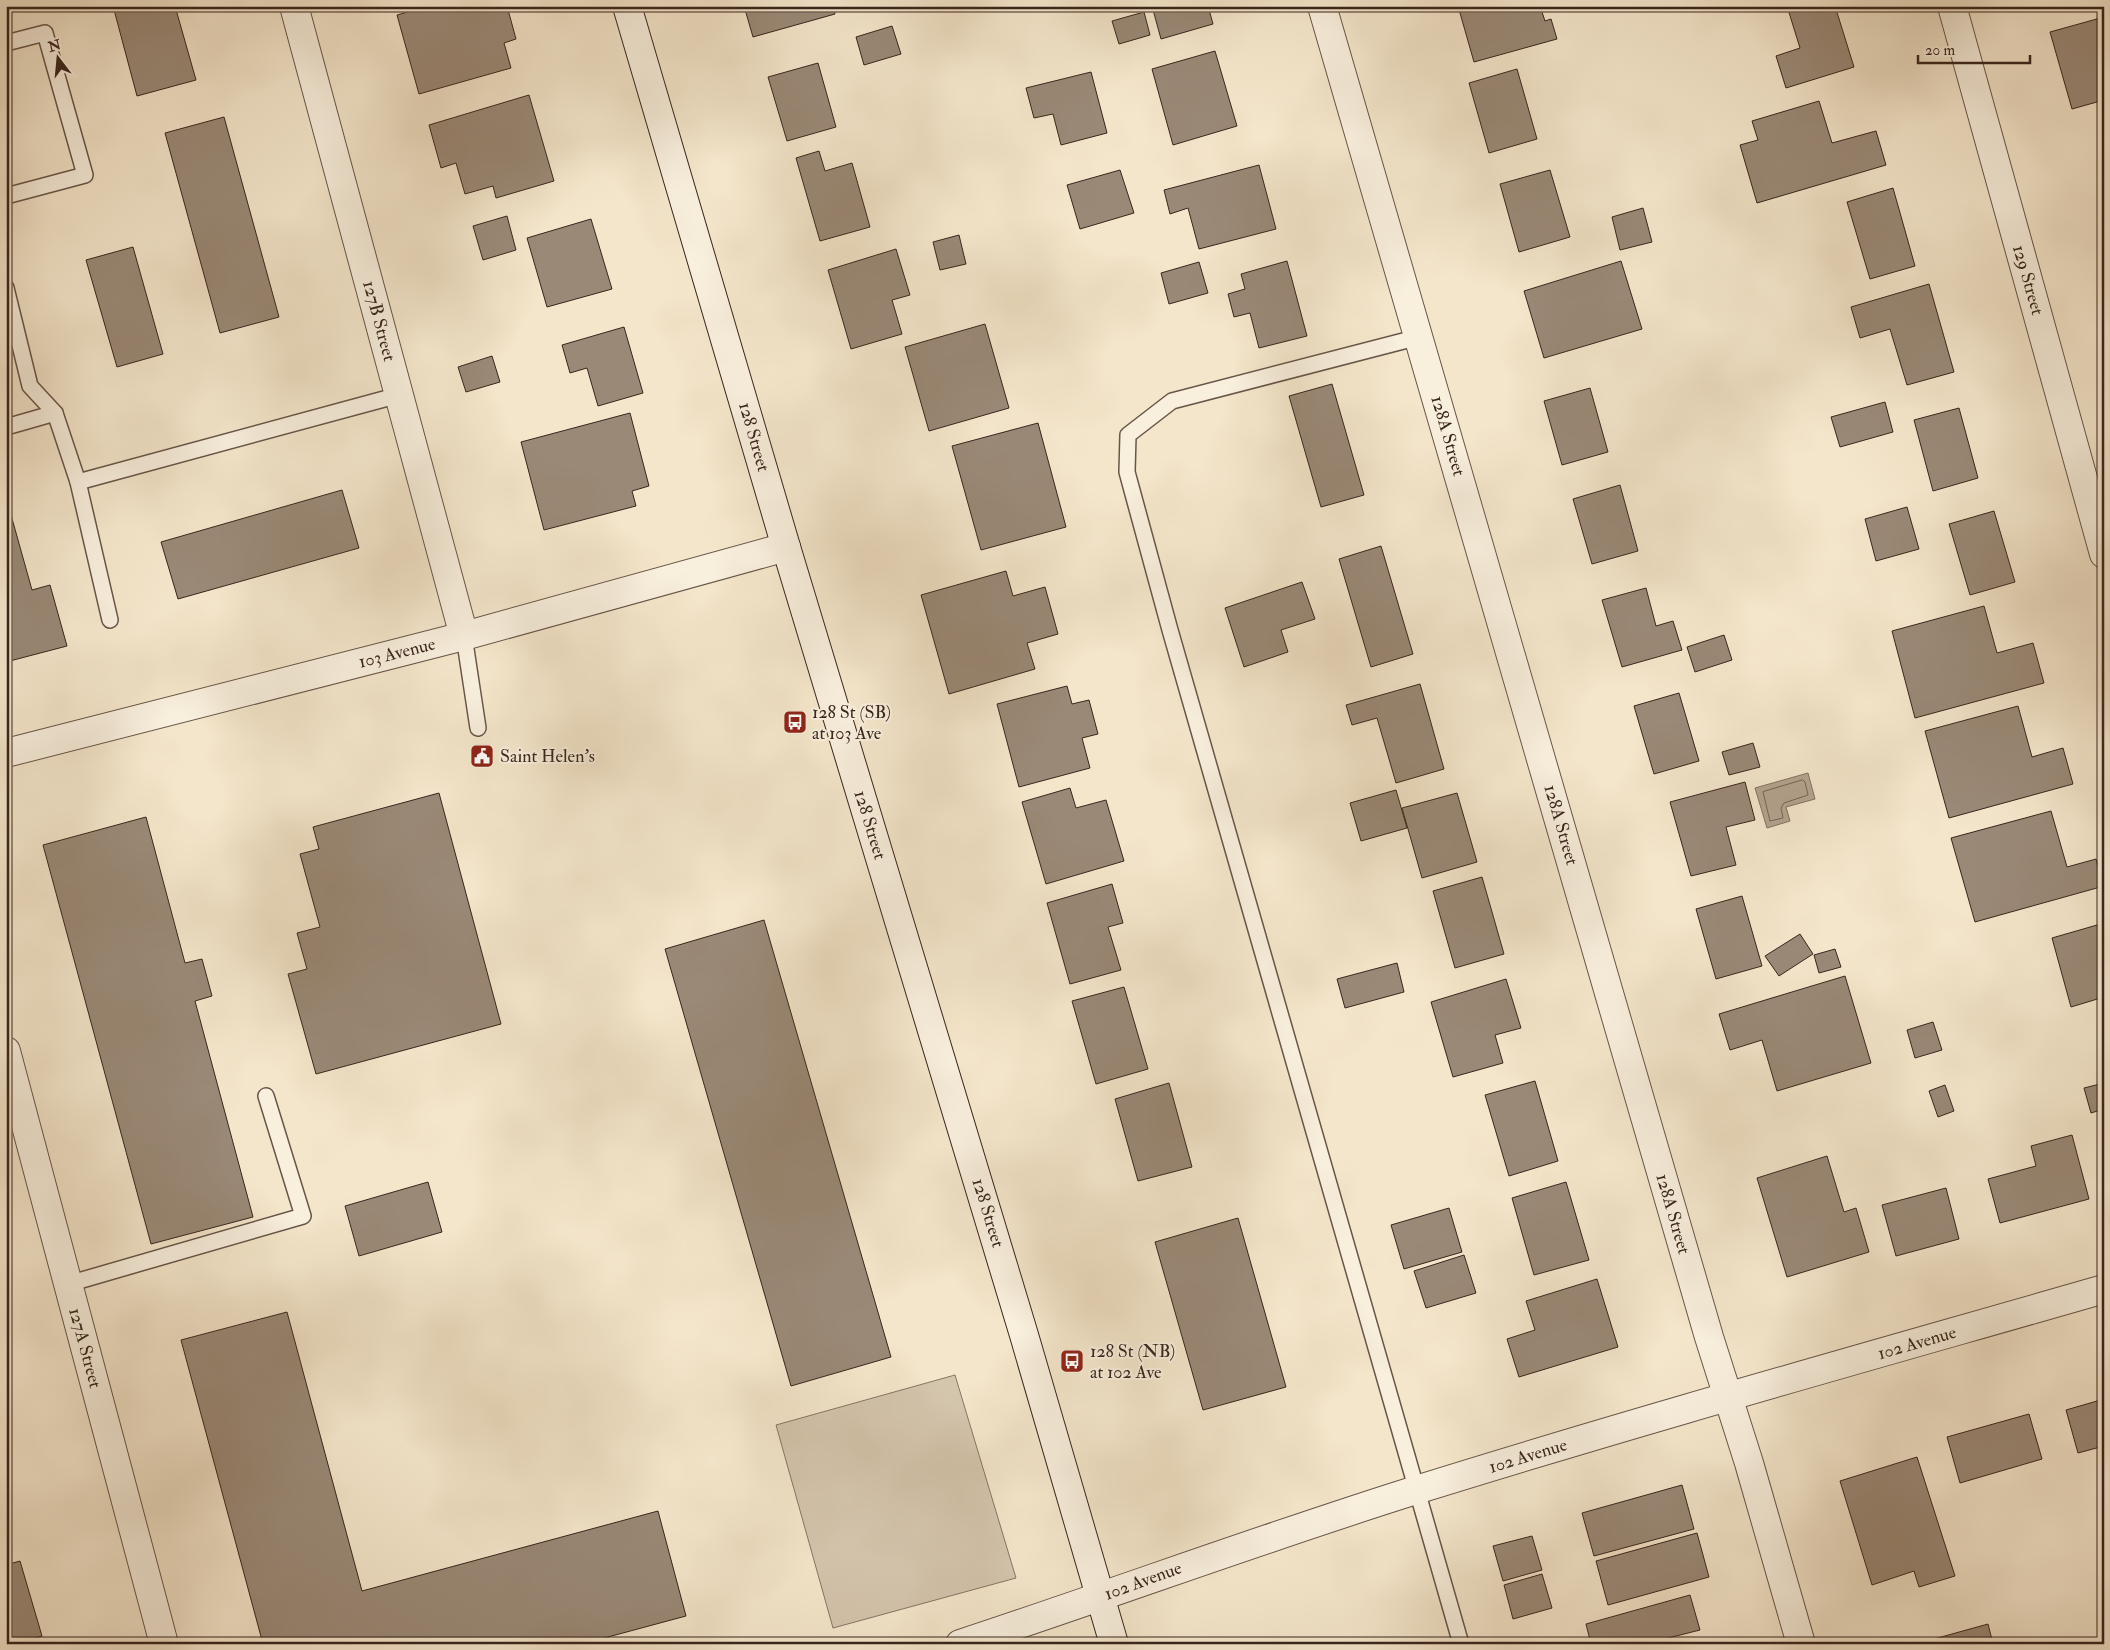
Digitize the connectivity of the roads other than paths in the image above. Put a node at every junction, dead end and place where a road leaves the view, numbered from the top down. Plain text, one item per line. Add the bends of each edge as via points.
1 (294, 6) edge
2 (627, 6) edge
3 (1322, 6) edge
4 (1952, 6) edge
5 (6, 43) edge
6 (6, 196) edge
7 (6, 288) edge
8 (1419, 337) junction
9 (399, 395) junction
10 (55, 413) junction
11 (6, 427) edge
12 (78, 482) junction
13 (786, 547) junction
14 (2104, 554) edge
15 (110, 620) dead end
16 (464, 636) junction
17 (478, 728) dead end
18 (6, 753) edge
19 (6, 1051) edge
20 (266, 1096) dead end
21 (68, 1284) junction
22 (2104, 1289) edge
23 (1728, 1397) junction
24 (1417, 1490) junction
25 (1099, 1597) junction
26 (164, 1644) edge
27 (960, 1644) edge
28 (1114, 1644) edge
29 (1461, 1644) edge
30 (1801, 1644) edge

1 - 9 street, 127B Street
2 - 13 street, 128 Street
3 - 8 street, 128A Street
4 - 14 street, 129 Street
5 - 6 lane via 45,33 85,175
7 - 10 lane via 30,386
8 - 23 street, 128A Street
8 - 24 lane via 1172,401 1128,435 1127,472
9 - 12 lane
9 - 16 street, 127B Street
10 - 11 lane
10 - 12 lane
12 - 15 lane
13 - 16 street, 103 Avenue
13 - 25 street, 128 Street via 1022,1326
16 - 17 lane
16 - 18 street, 103 Avenue
19 - 21 street, 127A Street
20 - 21 lane via 303,1216
21 - 26 street, 127A Street
22 - 23 street, 102 Avenue
23 - 24 street, 102 Avenue
23 - 30 street, 128A Street
24 - 25 street, 102 Avenue
24 - 29 lane
25 - 27 street, 102 Avenue
25 - 28 street, 128 Street

